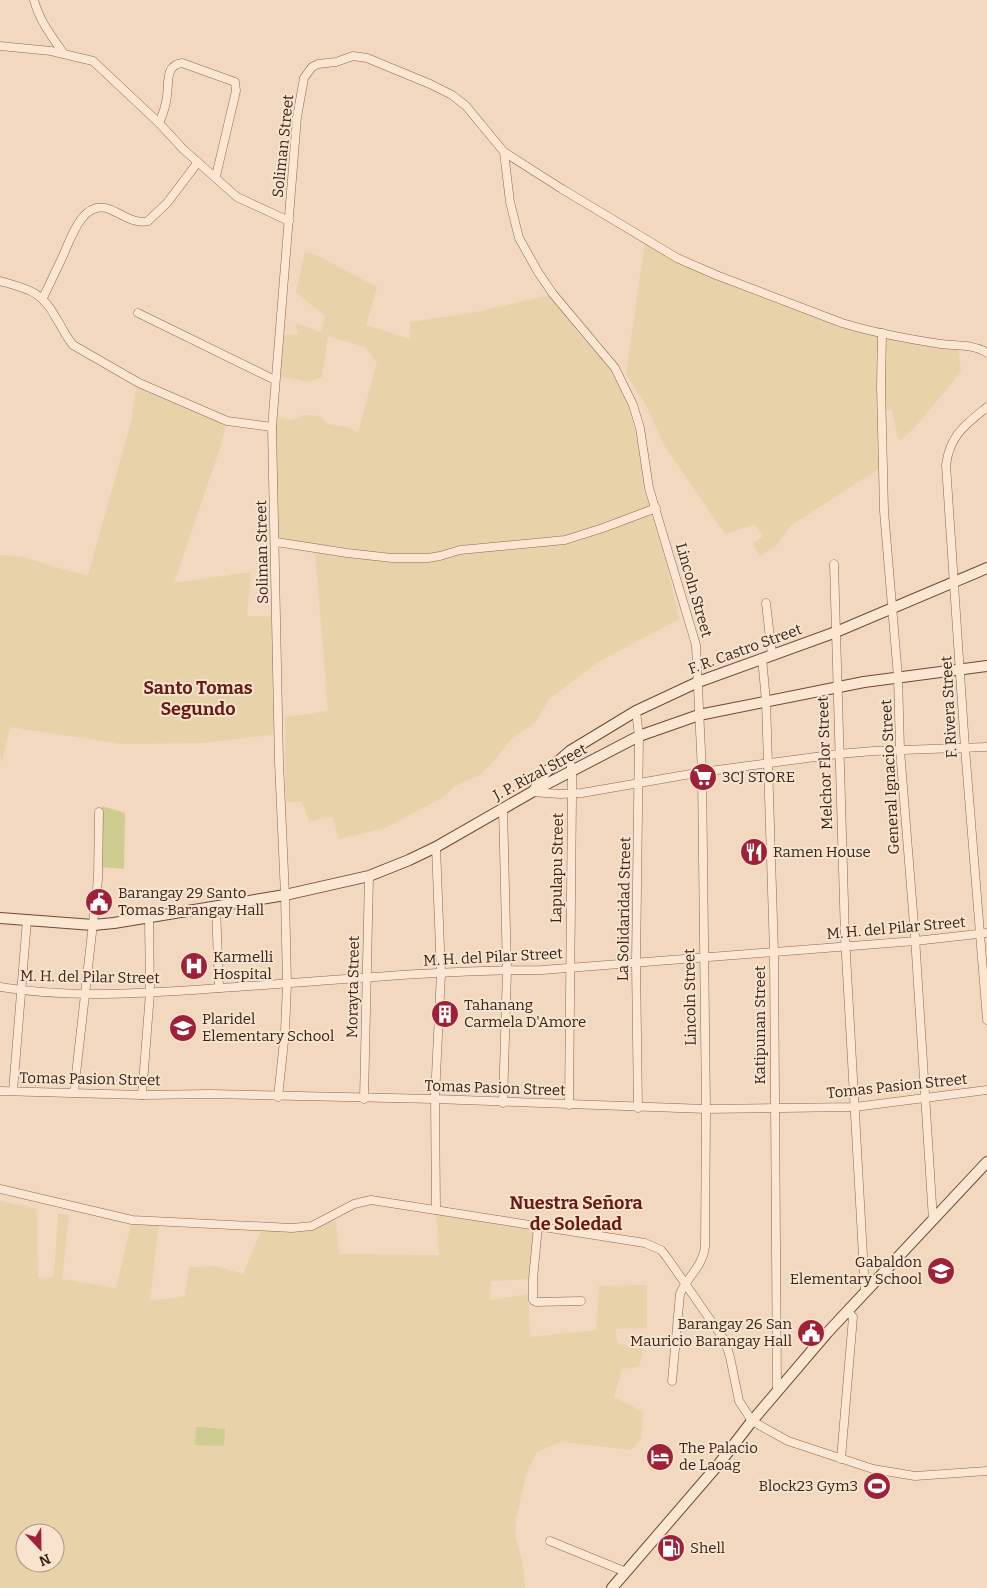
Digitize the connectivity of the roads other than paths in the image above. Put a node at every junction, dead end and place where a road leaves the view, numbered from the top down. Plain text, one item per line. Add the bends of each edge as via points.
1 (34, 0) edge
2 (0, 46) edge
3 (64, 54) junction
4 (160, 123) junction
5 (504, 152) junction
6 (198, 162) junction
7 (216, 176) junction
8 (289, 221) junction
9 (0, 281) edge
10 (43, 298) junction
11 (138, 313) dead end
12 (882, 333) junction
13 (987, 352) edge
14 (275, 380) junction
15 (987, 407) edge
16 (272, 427) junction
17 (656, 508) junction
18 (276, 542) junction
19 (834, 564) dead end
20 (987, 568) edge
21 (954, 581) junction
22 (766, 604) dead end
23 (892, 608) junction
24 (836, 632) junction
25 (767, 656) junction
26 (987, 666) edge
27 (960, 669) junction
28 (898, 678) junction
29 (698, 682) junction
30 (837, 687) junction
31 (766, 701) junction
32 (636, 712) junction
33 (699, 715) junction
34 (640, 736) junction
35 (987, 747) edge
36 (965, 748) junction
37 (900, 750) junction
38 (568, 752) junction
39 (838, 754) junction
40 (767, 763) junction
41 (572, 771) junction
42 (702, 772) junction
43 (639, 782) junction
44 (533, 792) junction
45 (572, 794) junction
46 (503, 808) junction
47 (99, 812) dead end
48 (436, 847) junction
49 (369, 876) junction
50 (285, 895) junction
51 (216, 906) junction
52 (0, 918) edge
53 (149, 918) junction
54 (27, 920) junction
55 (93, 925) junction
56 (983, 934) edge
57 (915, 941) junction
58 (846, 946) junction
59 (774, 952) junction
60 (703, 957) junction
61 (636, 963) junction
62 (570, 967) junction
63 (507, 970) junction
64 (441, 974) junction
65 (366, 977) junction
66 (287, 984) junction
67 (0, 987) edge
68 (219, 988) junction
69 (20, 990) junction
70 (150, 993) junction
71 (85, 994) junction
72 (987, 1020) edge
73 (0, 1090) edge
74 (987, 1090) edge
75 (13, 1091) junction
76 (74, 1092) junction
77 (142, 1095) junction
78 (278, 1097) junction
79 (364, 1099) junction
80 (435, 1099) junction
81 (925, 1099) junction
82 (503, 1103) junction
83 (569, 1105) junction
84 (854, 1107) junction
85 (638, 1108) junction
86 (774, 1108) junction
87 (706, 1109) junction
88 (987, 1162) edge
89 (0, 1189) edge
90 (436, 1210) junction
91 (933, 1220) junction
92 (538, 1226) junction
93 (686, 1283) junction
94 (865, 1291) junction
95 (581, 1301) dead end
96 (847, 1311) junction
97 (672, 1381) dead end
98 (777, 1392) junction
99 (752, 1421) junction
100 (841, 1459) junction
101 (987, 1471) edge
102 (550, 1541) dead end
103 (626, 1572) junction
104 (612, 1588) edge

1 - 3 street via 44,24
2 - 3 street
3 - 4 street via 94,61
4 - 6 street
4 - 7 street via 174,65 182,63 235,82 236,91
5 - 8 street, Soliman Street via 466,106 430,84 367,58 353,56 318,64 304,78 297,117
5 - 12 street via 692,265 842,323
5 - 17 street, Lincoln Street via 510,202 519,238 553,294 614,368 630,396 640,428 649,488
6 - 7 street
6 - 10 street via 167,203 148,221 137,222 102,207 84,215
7 - 8 street via 243,201
8 - 14 street, Soliman Street
9 - 10 street
10 - 16 street via 73,345 139,383 227,421
11 - 14 street
12 - 13 street
12 - 23 street, General Ignacio Street via 884,511
14 - 16 street, Soliman Street
15 - 21 street, F. Rivera Street via 962,428 948,452 946,465
16 - 18 street, Soliman Street
17 - 18 street via 565,540 460,550 435,557 392,558 315,550
17 - 29 street, Lincoln Street via 696,645
18 - 50 street, Soliman Street via 279,762
19 - 24 street, Melchor Flor Street
20 - 21 main road, F. R. Castro Street
21 - 23 main road, F. R. Castro Street
21 - 27 street, F. Rivera Street
22 - 25 street, Katipunan Street
23 - 24 main road, F. R. Castro Street
23 - 28 street, General Ignacio Street
24 - 25 main road, F. R. Castro Street
24 - 30 street, Melchor Flor Street
25 - 29 main road, F. R. Castro Street
25 - 31 street, Katipunan Street
26 - 27 main road, J. P. Rizal Street
27 - 28 main road, J. P. Rizal Street
27 - 36 street, F. Rivera Street
28 - 30 main road, J. P. Rizal Street
28 - 37 street, General Ignacio Street
29 - 32 main road, F. R. Castro Street
29 - 33 street, Lincoln Street
30 - 31 main road, J. P. Rizal Street
30 - 39 street, Melchor Flor Street
31 - 33 main road, J. P. Rizal Street
31 - 40 street, Katipunan Street
32 - 34 street, La Solidaridad Street
32 - 38 main road, F. R. Castro Street
33 - 34 main road, J. P. Rizal Street
33 - 42 street, Lincoln Street
34 - 41 main road, J. P. Rizal Street
34 - 43 street, La Solidaridad Street
35 - 36 street
36 - 37 street
36 - 56 street, F. Rivera Street
37 - 39 street
37 - 57 street, General Ignacio Street
38 - 41 street, Lapulapu Street
38 - 44 main road, F. R. Castro Street via 545,772
39 - 40 street
39 - 58 street, Melchor Flor Street
40 - 42 street
40 - 59 street, Katipunan Street
41 - 44 main road, J. P. Rizal Street
41 - 45 street, Lapulapu Street
42 - 43 street
42 - 60 street, Lincoln Street
43 - 45 street
43 - 61 street, La Solidaridad Street
44 - 45 street
44 - 46 main road, J. P. Rizal Street
45 - 62 street, Lapulapu Street
46 - 48 main road, J. P. Rizal Street
46 - 63 street
47 - 55 street via 98,879
48 - 49 main road, J. P. Rizal Street
48 - 64 street
49 - 50 main road, J. P. Rizal Street
49 - 65 street, Morayta Street
50 - 51 main road, J. P. Rizal Street
50 - 66 street, Soliman Street
51 - 53 main road, J. P. Rizal Street
51 - 68 street
52 - 54 main road, J. P. Rizal Street
53 - 55 main road, J. P. Rizal Street
53 - 70 street
54 - 55 main road, J. P. Rizal Street
54 - 69 street
55 - 71 street
56 - 57 street, M. H. del Pilar Street
56 - 72 street, F. Rivera Street
57 - 58 street, M. H. del Pilar Street
57 - 81 street, General Ignacio Street
58 - 59 street, M. H. del Pilar Street
58 - 84 street, Melchor Flor Street
59 - 60 street, M. H. del Pilar Street
59 - 86 street, Katipunan Street
60 - 61 street, M. H. del Pilar Street
60 - 87 street, Lincoln Street
61 - 62 street, M. H. del Pilar Street
61 - 85 street, La Solidaridad Street
62 - 63 street, M. H. del Pilar Street
62 - 83 street, Lapulapu Street
63 - 64 street, M. H. del Pilar Street
63 - 82 street
64 - 65 street, M. H. del Pilar Street
64 - 80 street
65 - 66 street, M. H. del Pilar Street
65 - 79 street, Morayta Street
66 - 68 street, M. H. del Pilar Street
66 - 78 street, Soliman Street
67 - 69 street, M. H. del Pilar Street
68 - 70 street, M. H. del Pilar Street
69 - 71 street, M. H. del Pilar Street
69 - 75 street
70 - 71 street, M. H. del Pilar Street
70 - 77 street
71 - 76 street
73 - 75 street, Tomas Pasion Street
74 - 81 street, Tomas Pasion Street
75 - 76 street, Tomas Pasion Street
76 - 77 street, Tomas Pasion Street
77 - 78 street, Tomas Pasion Street
78 - 79 street, Tomas Pasion Street
79 - 80 street, Tomas Pasion Street
80 - 82 street, Tomas Pasion Street
80 - 90 street
81 - 84 street, Tomas Pasion Street
81 - 91 street, General Ignacio Street
82 - 83 street, Tomas Pasion Street
83 - 85 street, Tomas Pasion Street
84 - 86 street, Tomas Pasion Street
84 - 94 street, Melchor Flor Street
85 - 87 street, Tomas Pasion Street
86 - 87 street, Tomas Pasion Street
86 - 98 street, Katipunan Street
87 - 93 street, Lincoln Street via 704,1252
88 - 91 main road
89 - 90 street via 113,1217 169,1223 303,1228 320,1223 354,1204 371,1200
90 - 92 street
91 - 94 main road
92 - 93 street via 654,1246 661,1250
92 - 95 street via 533,1300
93 - 97 street, Lincoln Street via 680,1294
93 - 99 street via 725,1341 739,1402
94 - 96 main road
96 - 98 main road
96 - 100 street via 853,1317
98 - 99 main road
99 - 100 street via 788,1441
99 - 103 main road
100 - 101 street via 873,1469 915,1476
102 - 103 street
103 - 104 main road

